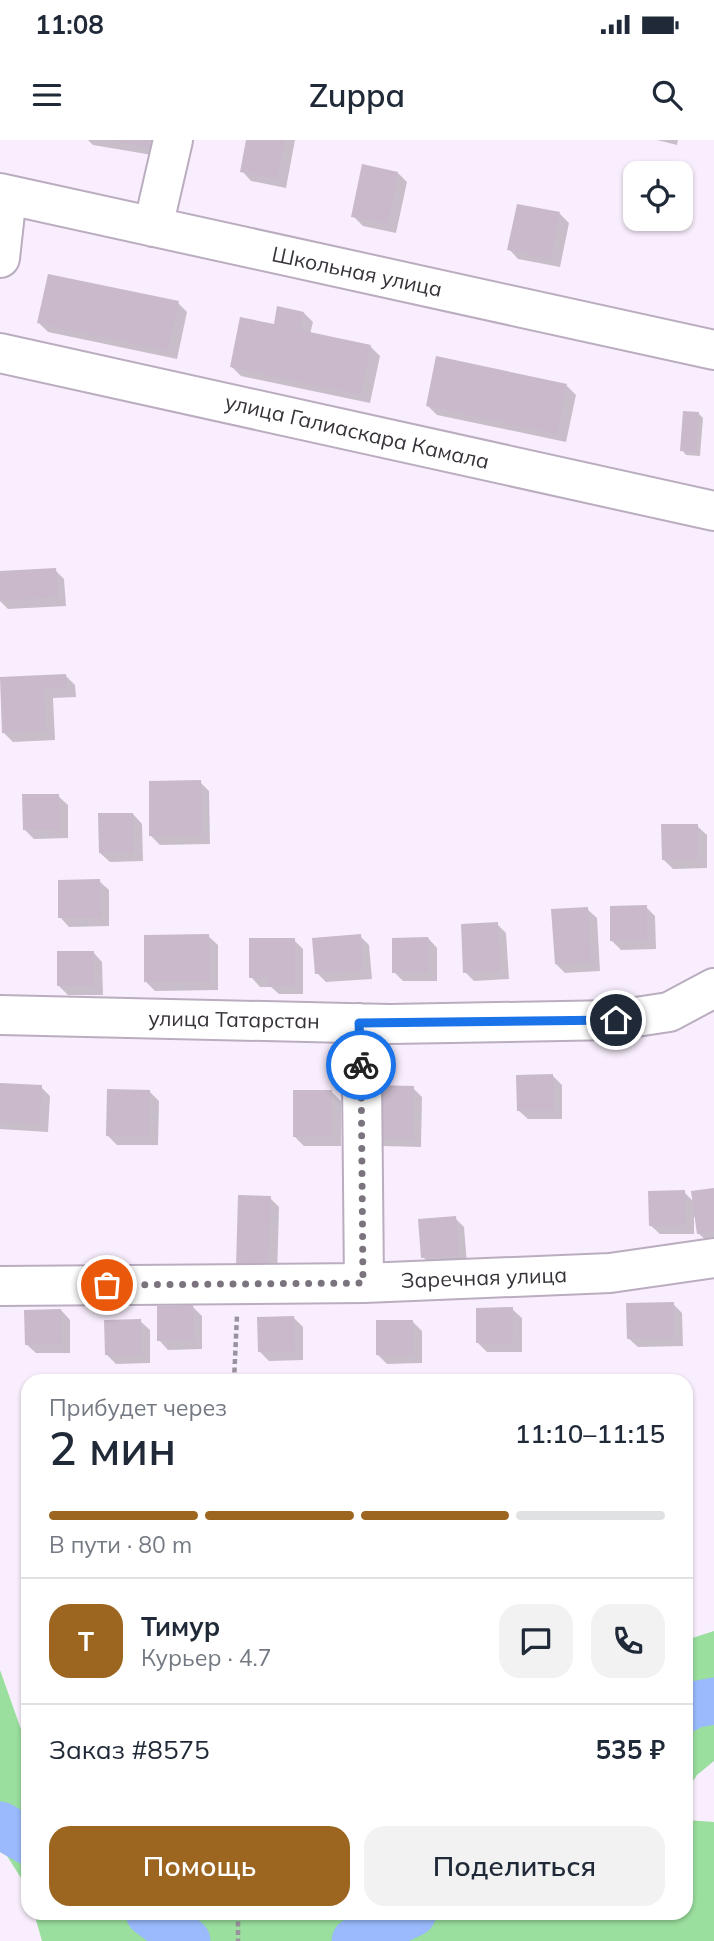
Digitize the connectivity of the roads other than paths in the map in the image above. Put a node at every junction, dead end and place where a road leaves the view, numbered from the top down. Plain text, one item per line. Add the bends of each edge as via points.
1 (173, 140) edge
2 (4, 194) edge
3 (153, 227) junction
4 (0, 258) edge
5 (714, 350) edge
6 (0, 353) edge
7 (714, 511) edge
8 (714, 988) edge
9 (0, 1016) edge
10 (359, 1023) junction
11 (714, 1258) edge
12 (363, 1283) junction
13 (0, 1286) edge

1 - 3 street
2 - 3 street, Школьная улица
2 - 4 street
3 - 5 street, Школьная улица
6 - 7 street, улица Галиаскара Камала
8 - 10 street, улица Татарстан via 669,1012 616,1020
9 - 10 street, улица Татарстан
10 - 12 street
11 - 12 street, Заречная улица via 610,1273
12 - 13 street, Заречная улица

